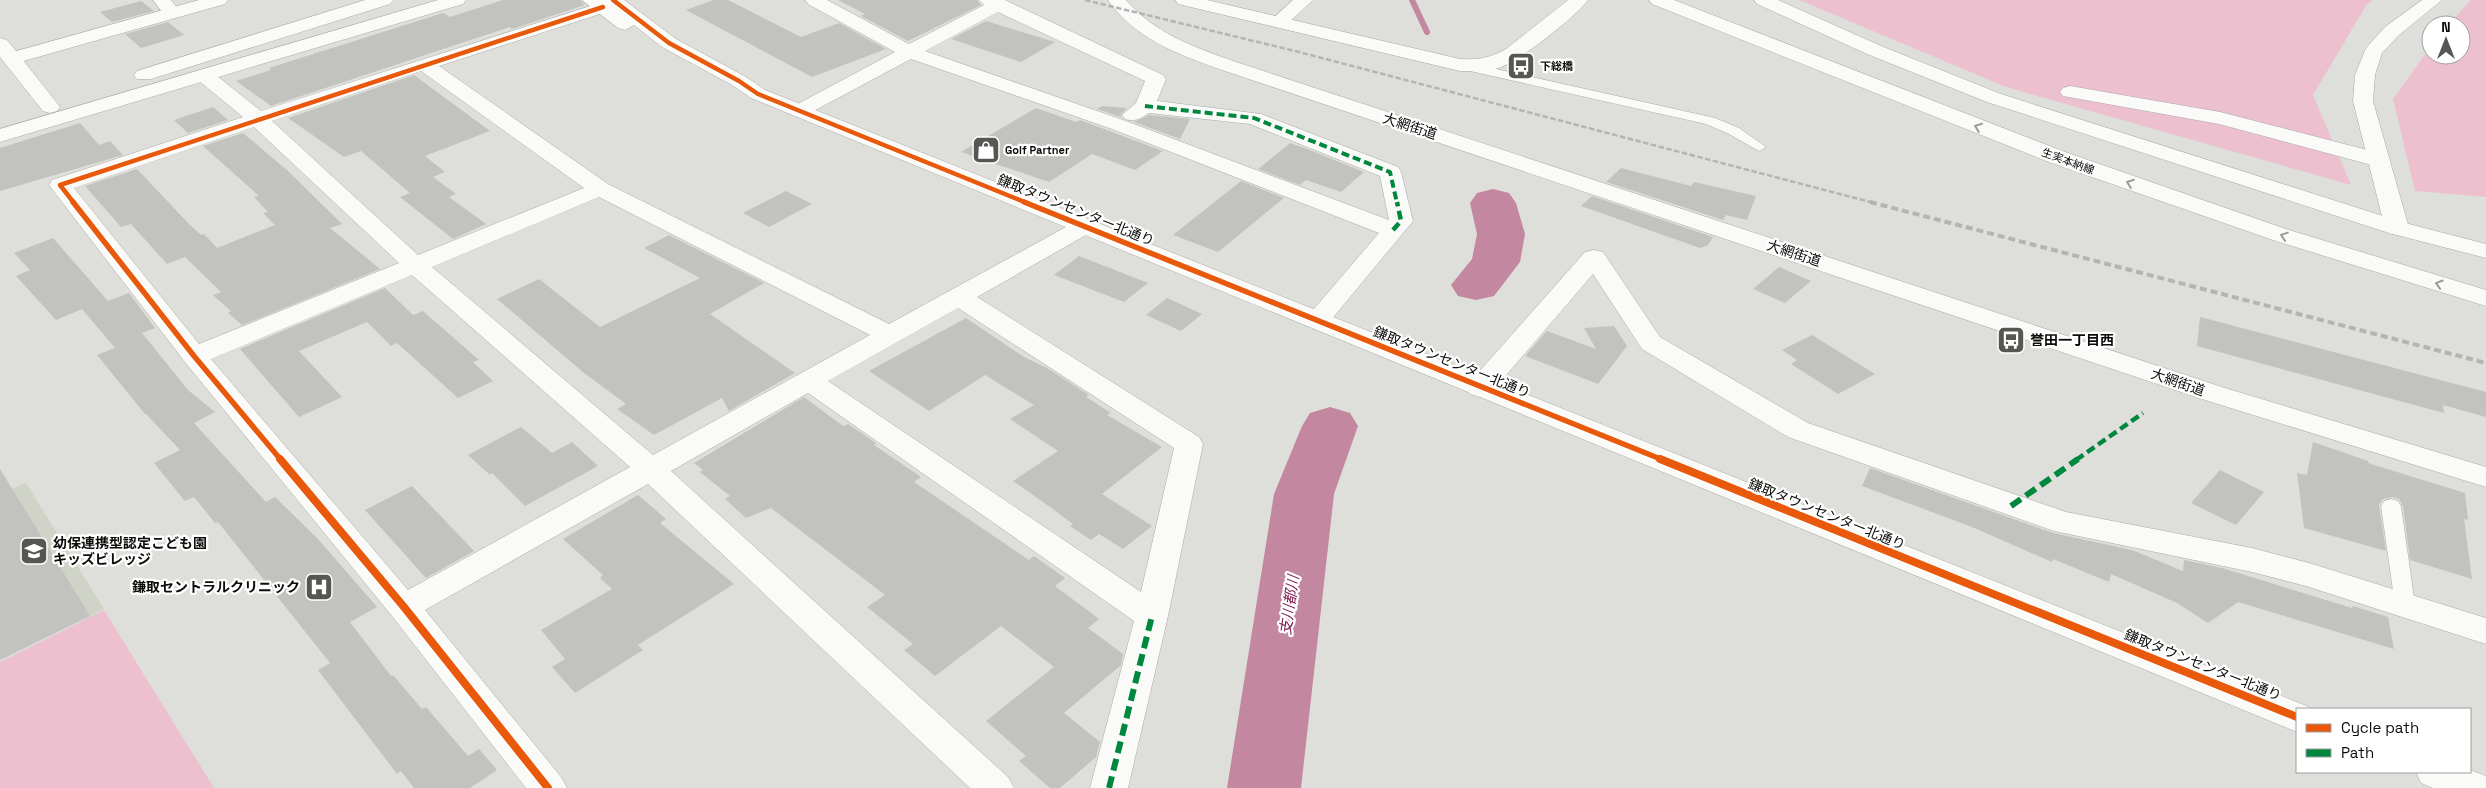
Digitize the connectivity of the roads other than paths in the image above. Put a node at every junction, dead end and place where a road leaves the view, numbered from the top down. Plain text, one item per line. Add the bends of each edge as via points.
1 (219, 0) edge
2 (384, 0) edge
3 (416, 0) edge
4 (457, 0) edge
5 (814, 0) edge
6 (1117, 0) edge
7 (1184, 0) edge
8 (1304, 0) edge
9 (1579, 0) edge
10 (1658, 0) edge
11 (1701, 0) edge
12 (1763, 0) edge
13 (2433, 0) edge
14 (602, 2) edge
15 (993, 2) edge
16 (167, 6) edge
17 (1279, 21) junction
18 (333, 25) junction
19 (7, 51) edge
20 (909, 52) junction
21 (424, 64) junction
22 (1460, 65) junction
23 (204, 76) junction
24 (127, 82) junction
25 (2070, 92) dead end
26 (50, 106) junction
27 (1145, 106) junction
28 (799, 111) junction
29 (257, 119) junction
30 (0, 122) edge
31 (1118, 125) junction
32 (29, 127) junction
33 (0, 136) edge
34 (1759, 147) dead end
35 (2379, 160) junction
36 (600, 189) junction
37 (1085, 226) junction
38 (2397, 228) junction
39 (1393, 230) junction
40 (2486, 251) edge
41 (416, 266) junction
42 (2486, 279) edge
43 (959, 297) junction
44 (2486, 298) edge
45 (1317, 321) junction
46 (890, 335) junction
47 (194, 356) junction
48 (809, 380) junction
49 (1480, 388) junction
50 (651, 469) junction
51 (2486, 477) edge
52 (2391, 506) dead end
53 (2405, 605) junction
54 (404, 607) junction
55 (1152, 616) junction
56 (2486, 631) edge
57 (2296, 717) edge
58 (2436, 773) edge
59 (548, 788) edge
60 (995, 788) edge
61 (1110, 788) edge
62 (2474, 788) edge

1 - 16 street
2 - 24 street
3 - 18 street
4 - 23 street
5 - 20 street
6 - 51 street, 大網街道 via 1139,23 1180,47 1256,75 2215,394
7 - 17 street
8 - 17 street
9 - 22 street via 1506,58 1490,65
44 -> 10 street, 生実本納線 via 2281,235 2076,164
11 - 42 street, 生実本納線 via 1829,53 2201,190
12 - 38 street via 1874,50 1994,98
13 - 35 street via 2392,31 2373,52 2365,75 2364,101
14 - 21 street
14 - 28 street, 鎌取タウンセンター北通り via 648,42 688,67
15 - 20 street
15 - 27 street via 1156,79
16 - 19 street
17 - 22 street
18 - 24 street
18 - 32 street
19 - 26 street
20 - 28 street
20 - 31 street
21 - 29 street
21 - 36 street
22 - 34 lane via 1710,121
23 - 29 street
23 - 32 street
24 - 26 street
25 - 35 street via 2220,118
26 - 30 street
27 - 31 street
27 - 39 street via 1254,118 1390,172 1401,221
28 - 37 street, 鎌取タウンセンター北通り
29 - 41 street
29 - 47 street via 60,186
31 - 39 street
32 - 33 street
35 - 38 street
36 - 41 street
36 - 46 street
37 - 43 street
37 - 45 street, 鎌取タウンセンター北通り
38 - 40 street
39 - 45 street
41 - 47 street
41 - 50 street
43 - 46 street
43 - 55 street via 1189,444
45 - 49 street, 鎌取タウンセンター北通り
46 - 48 street
47 - 54 street
48 - 50 street
48 - 55 street
49 - 53 street via 1594,258 1650,343 1798,430 2065,523 2252,560
49 - 57 street, 鎌取タウンセンター北通り
50 - 54 street
50 - 60 street
52 - 53 lane
53 - 56 street
54 - 59 street
55 - 61 street
58 - 62 street

